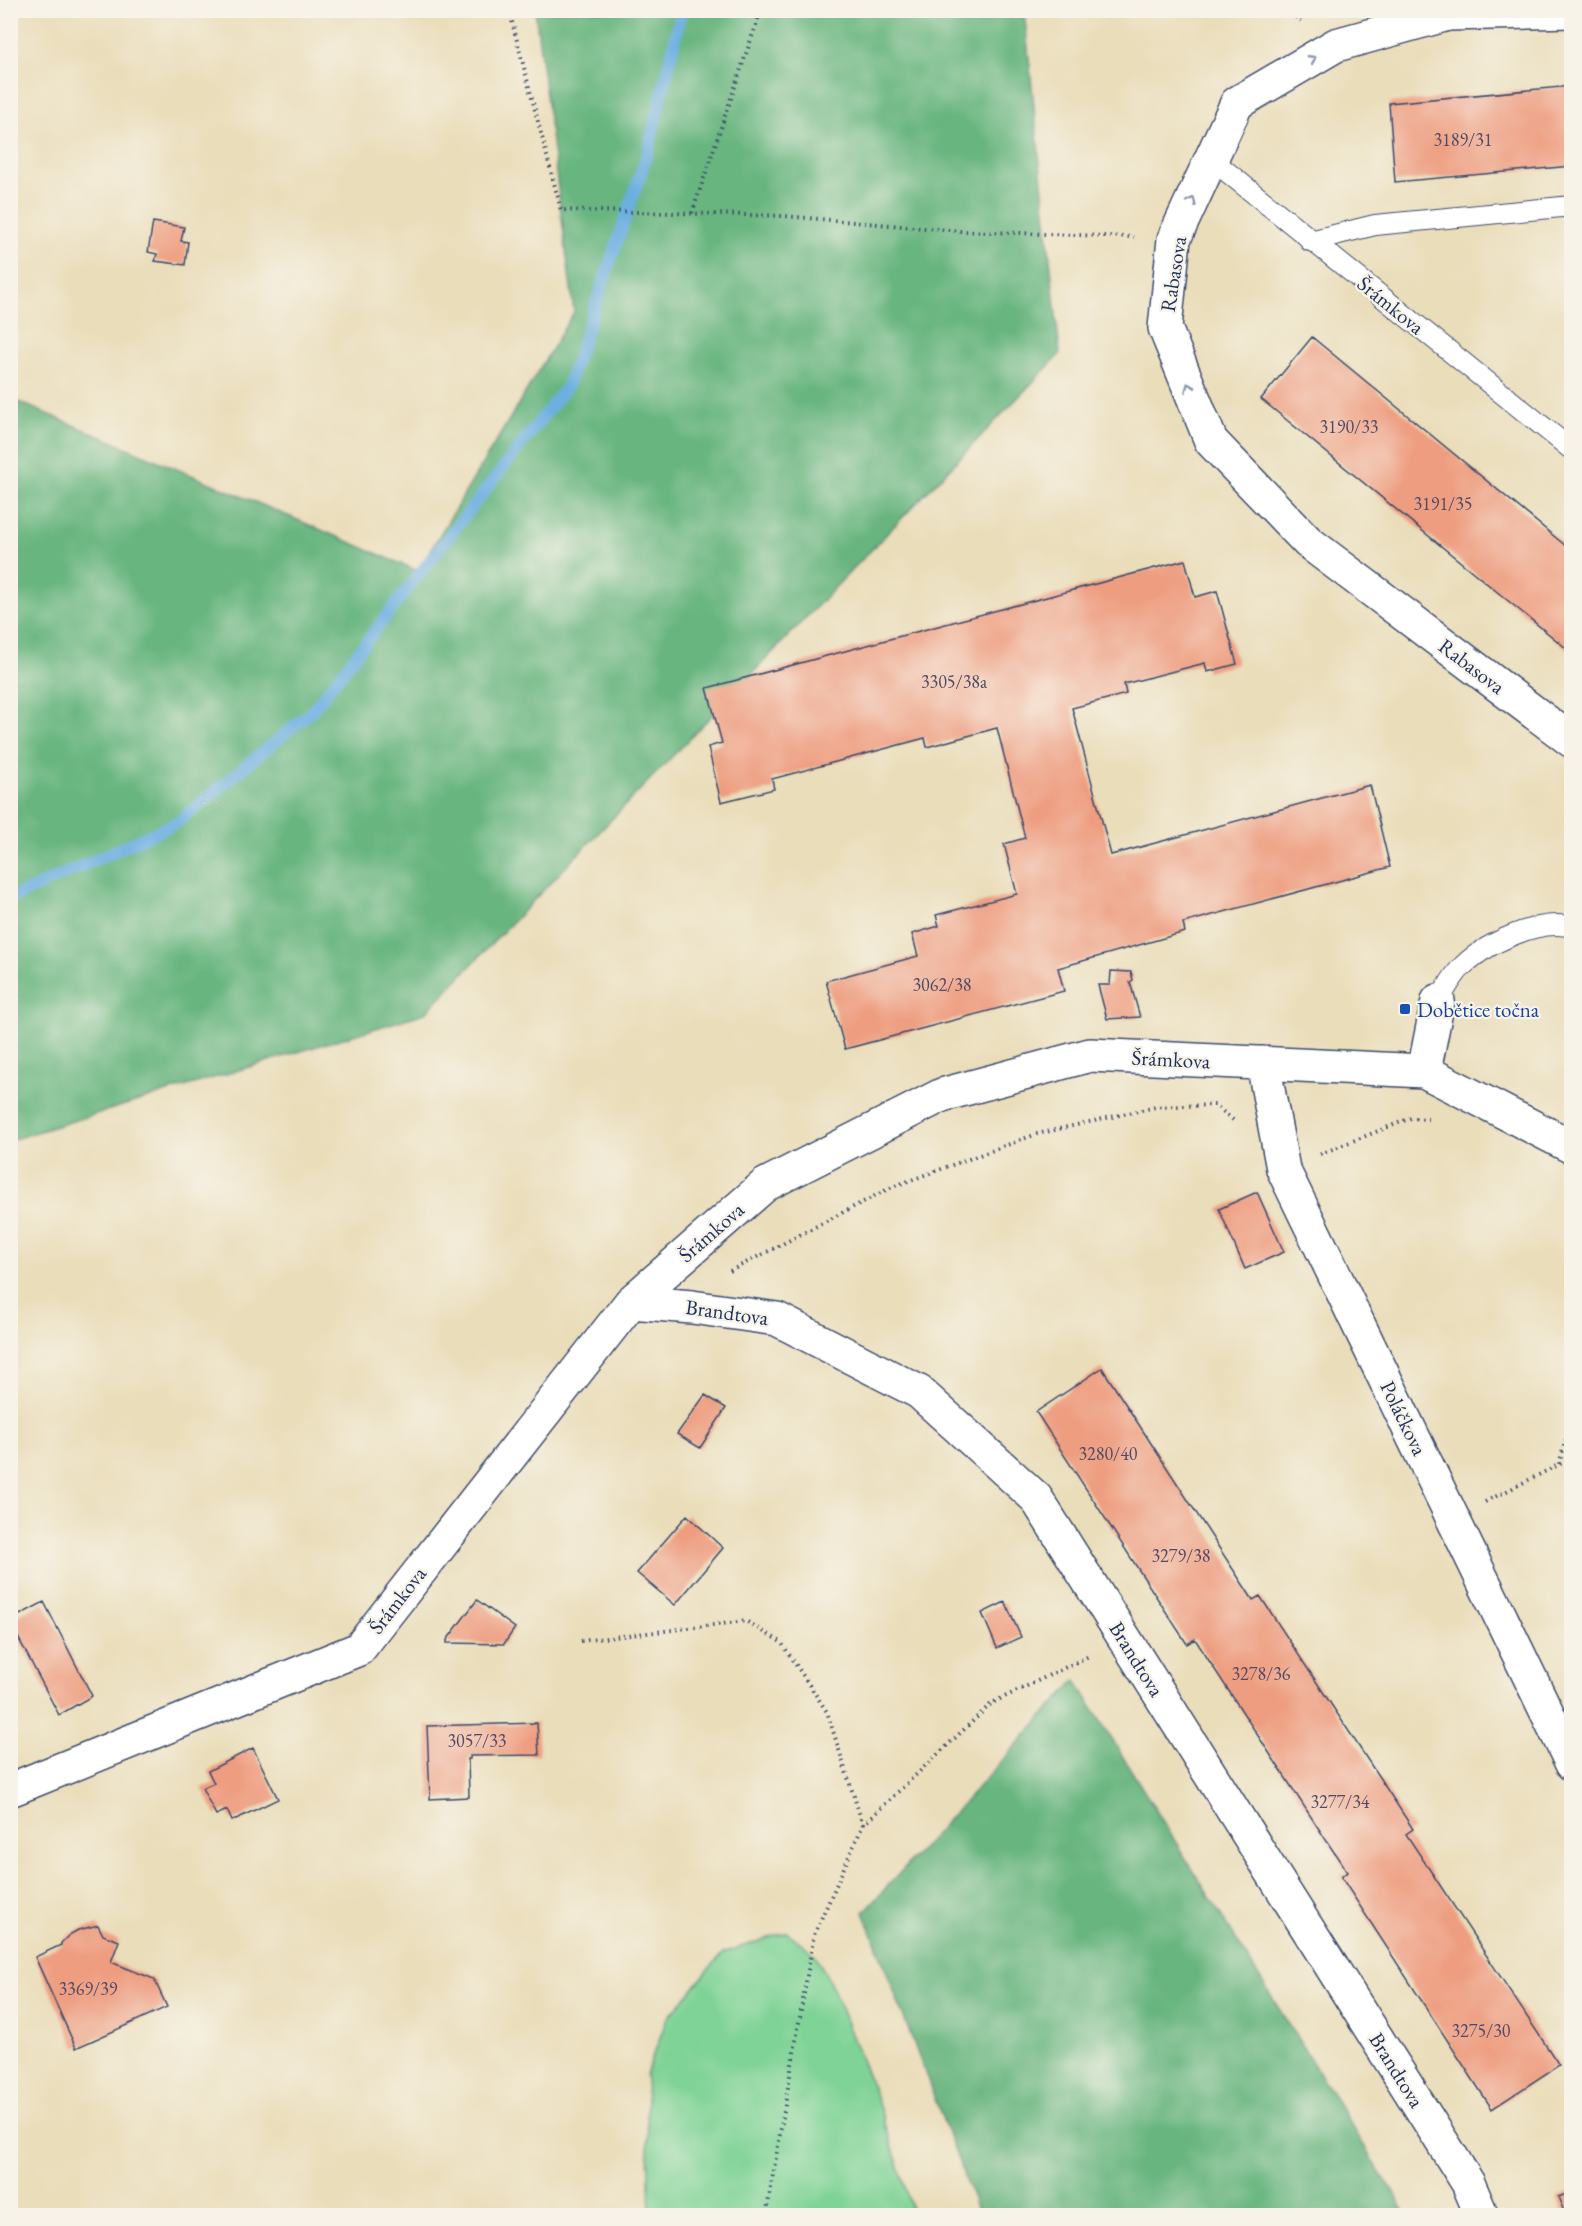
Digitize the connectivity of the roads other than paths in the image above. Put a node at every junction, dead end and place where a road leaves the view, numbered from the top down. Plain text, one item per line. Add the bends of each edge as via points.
1 (1572, 11) edge
2 (1211, 159) junction
3 (1572, 206) edge
4 (1310, 241) junction
5 (1572, 450) edge
6 (1572, 741) edge
7 (1572, 927) edge
8 (1438, 1001) joint
9 (1263, 1064) junction
10 (1424, 1071) junction
11 (1572, 1148) edge
12 (631, 1302) junction
13 (1572, 1764) edge
14 (10, 1790) edge
15 (1482, 2216) edge

2 -> 1 street, Rabasova via 1237,103 1336,45 1448,14
2 - 4 lane, Šrámkova
6 -> 2 street, Rabasova via 1308,542 1211,441 1165,328 1174,239
3 - 4 lane via 1375,225
4 - 5 lane, Šrámkova
7 - 8 lane via 1525,930 1490,946 1459,969
8 - 10 street
9 - 10 street, Šrámkova
9 - 12 street, Šrámkova via 1090,1055 942,1095 765,1185
9 - 13 street, Poláčkova via 1283,1169
10 - 11 street, Šrámkova
12 - 14 street, Šrámkova via 359,1649
12 - 15 street, Brandtova via 692,1306 777,1319 919,1392 1036,1498 1468,2182

